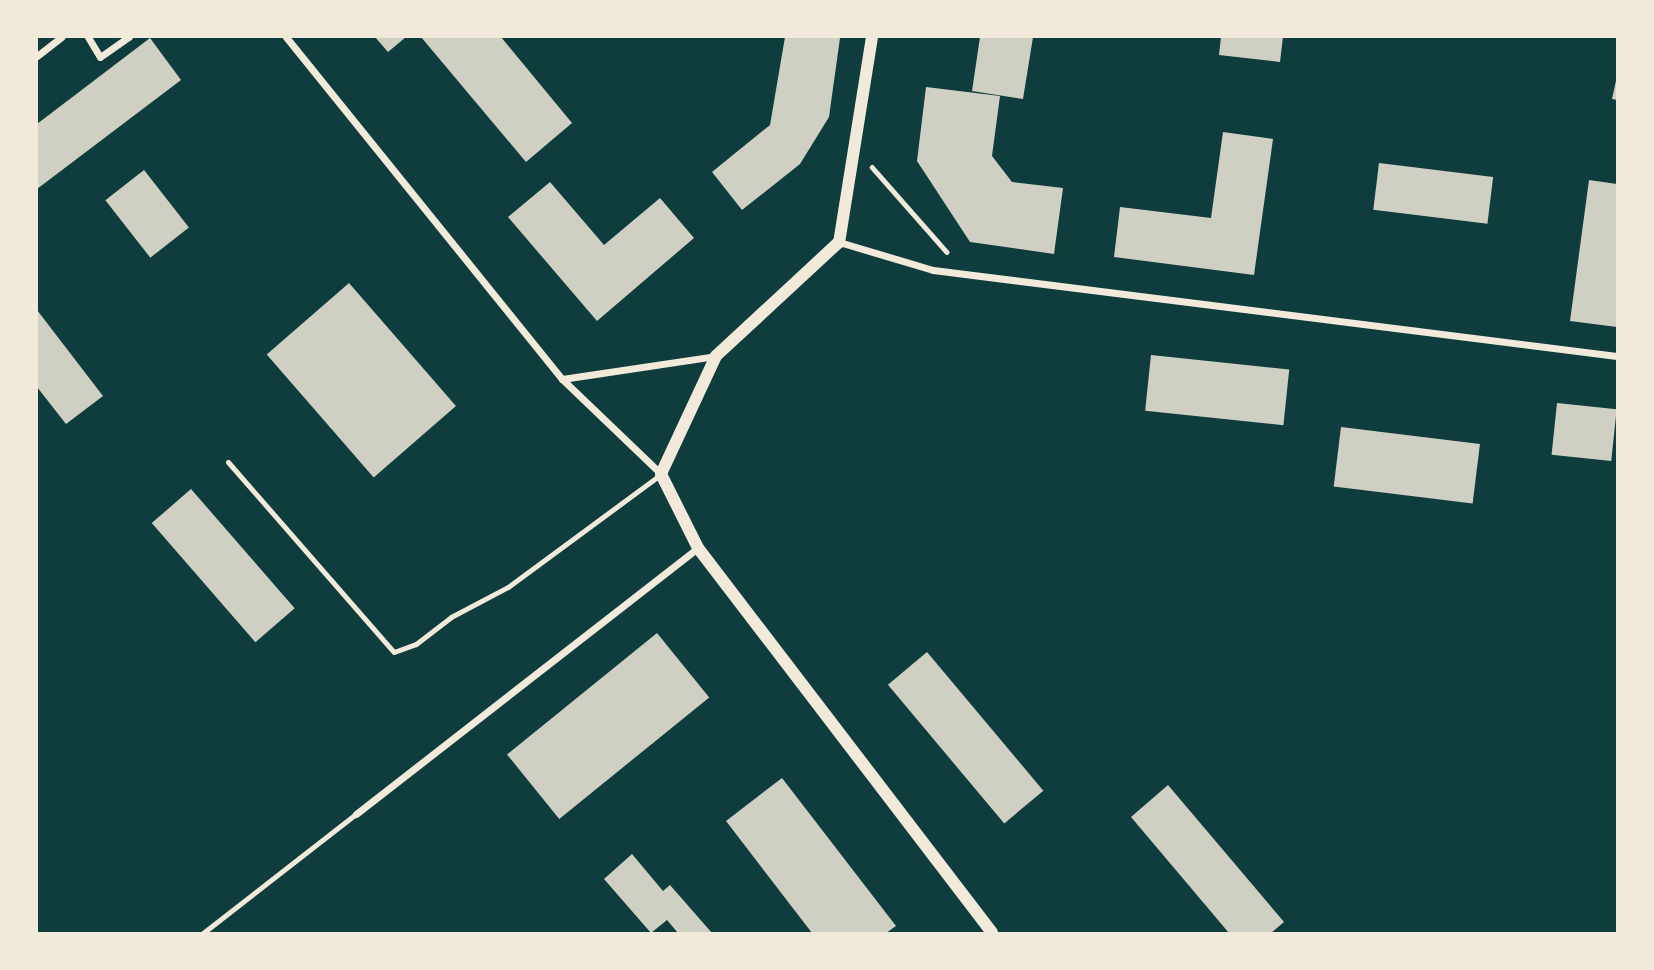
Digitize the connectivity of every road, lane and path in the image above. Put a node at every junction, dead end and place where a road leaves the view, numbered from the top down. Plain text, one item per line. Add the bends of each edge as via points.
1 (61, 37) edge
2 (88, 37) edge
3 (129, 37) edge
4 (286, 37) edge
5 (872, 37) edge
6 (37, 56) edge
7 (867, 162) dead end
8 (839, 242) junction
9 (958, 254) dead end
10 (716, 356) junction
11 (1617, 356) edge
12 (562, 379) junction
13 (228, 462) dead end
14 (661, 474) junction
15 (698, 548) junction
16 (356, 814) joint
17 (203, 933) edge
18 (992, 933) edge

1 - 6 street
2 - 3 street via 100,57
4 - 12 street
5 - 8 street
7 - 9 path via 945,252
8 - 10 street
8 - 11 street via 933,270
10 - 12 street
10 - 14 street
12 - 14 street
13 - 14 lane via 394,652 416,644 451,617 508,587
14 - 15 street
15 - 16 street
15 - 18 street
16 - 17 lane

